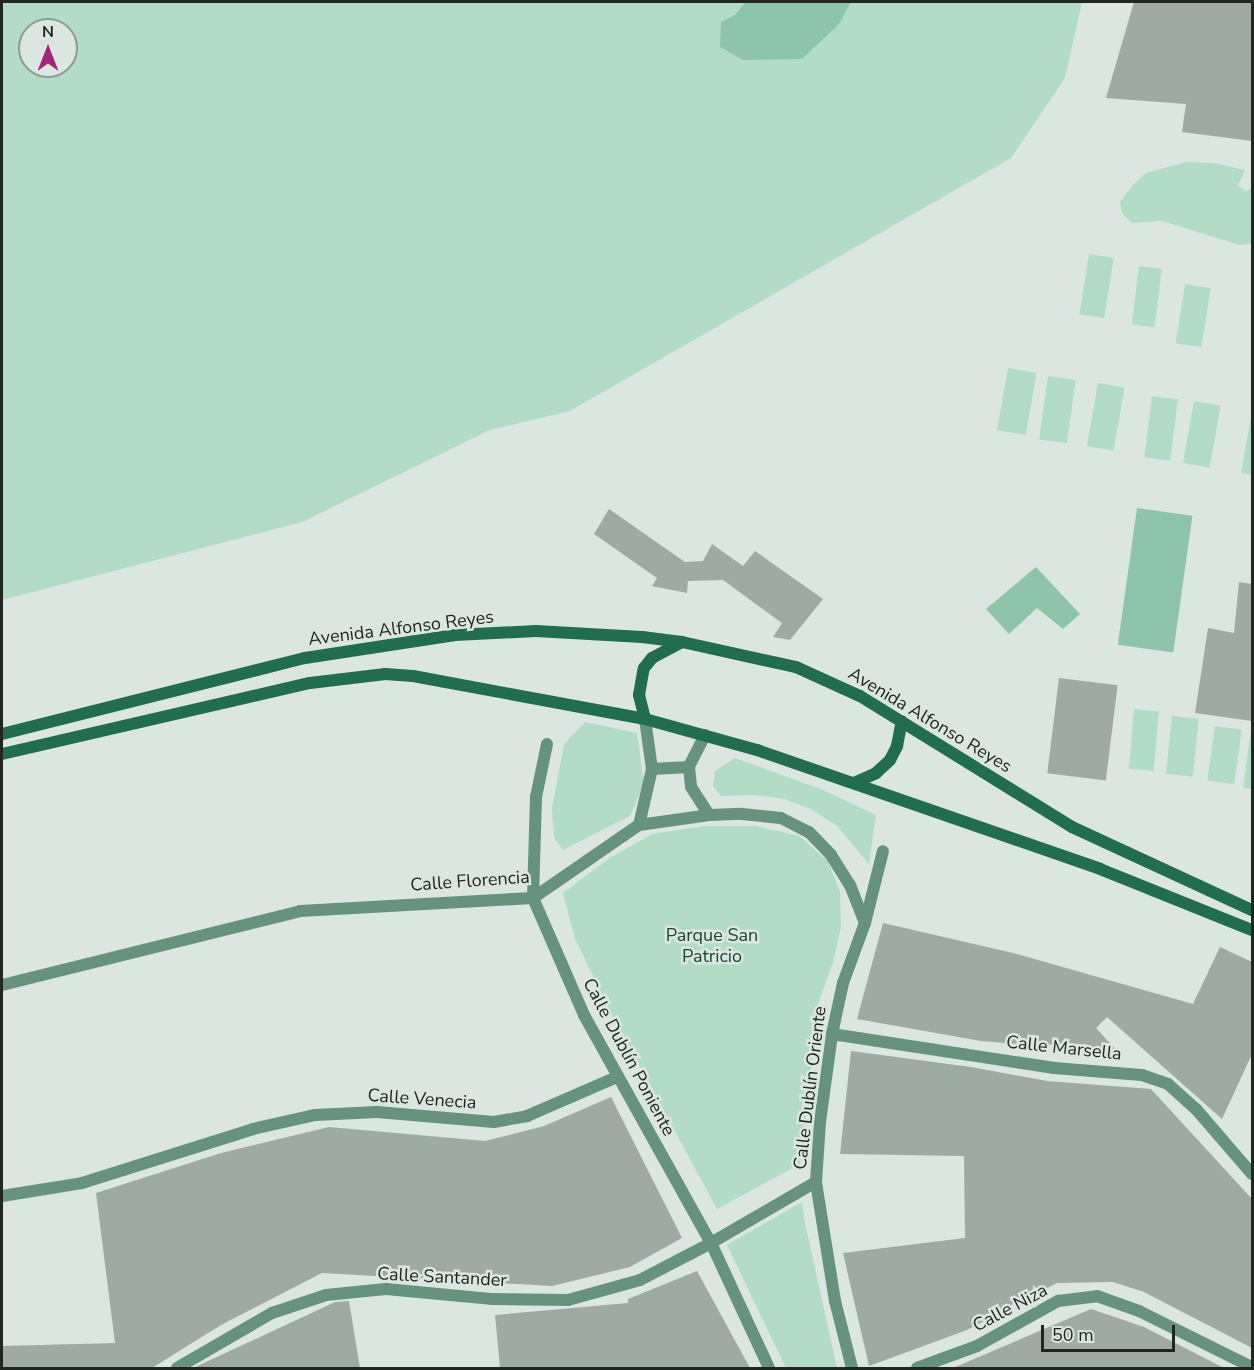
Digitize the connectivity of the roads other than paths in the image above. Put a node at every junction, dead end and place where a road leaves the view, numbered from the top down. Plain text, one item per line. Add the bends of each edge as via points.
1 (682, 642) junction
2 (645, 718) junction
3 (902, 722) junction
4 (2, 734) edge
5 (705, 735) junction
6 (546, 744) dead end
7 (2, 754) edge
8 (689, 767) junction
9 (652, 770) junction
10 (854, 783) junction
11 (709, 815) junction
12 (639, 825) junction
13 (883, 850) dead end
14 (533, 898) junction
15 (1252, 910) edge
16 (865, 923) junction
17 (1252, 930) edge
18 (2, 985) edge
19 (832, 1034) junction
20 (617, 1077) junction
21 (1252, 1174) edge
22 (816, 1182) junction
23 (2, 1197) edge
24 (711, 1243) junction
25 (1252, 1367) edge
26 (177, 1368) edge
27 (769, 1368) edge
28 (852, 1368) edge
29 (917, 1368) edge

1 - 2 main road via 652,658 644,668 639,695
1 - 3 main road, Avenida Alfonso Reyes via 796,667 860,696
1 - 4 main road, Avenida Alfonso Reyes via 536,631 455,635 305,657
2 - 5 main road
2 - 7 main road via 385,674 310,683
2 - 9 street
3 - 10 main road via 890,760 876,773
3 - 15 main road, Avenida Alfonso Reyes via 1072,827
5 - 8 street
5 - 10 main road
6 - 14 street, Calle Dublín Poniente via 534,815
8 - 9 street
8 - 11 street via 691,787
9 - 12 street
10 - 17 main road via 1100,868
11 - 12 street, Calle Florencia
11 - 16 street, Calle Florencia via 781,818 809,832 831,855 850,885
12 - 14 street, Calle Florencia
13 - 16 street, Calle Dublín Oriente
14 - 18 street, Calle Florencia via 300,911
14 - 20 street, Calle Dublín Poniente via 555,953
16 - 19 street, Calle Dublín Oriente via 843,983
19 - 21 street, Calle Marsella via 1054,1068 1142,1075 1168,1084 1196,1109
19 - 22 street, Calle Dublín Oriente
20 - 23 street, Calle Venecia via 527,1116 494,1122 377,1112 315,1116 253,1129 82,1183
20 - 24 street, Calle Dublín Poniente
22 - 24 street, Calle Santander
22 - 28 street, Calle Dublín Oriente via 834,1301
24 - 26 street, Calle Santander via 640,1280 568,1300 491,1299 386,1289 326,1295 272,1313
24 - 27 street, Calle Dublín Poniente
25 - 29 street, Calle Niza via 1139,1311 1097,1296 1058,1301 977,1346

